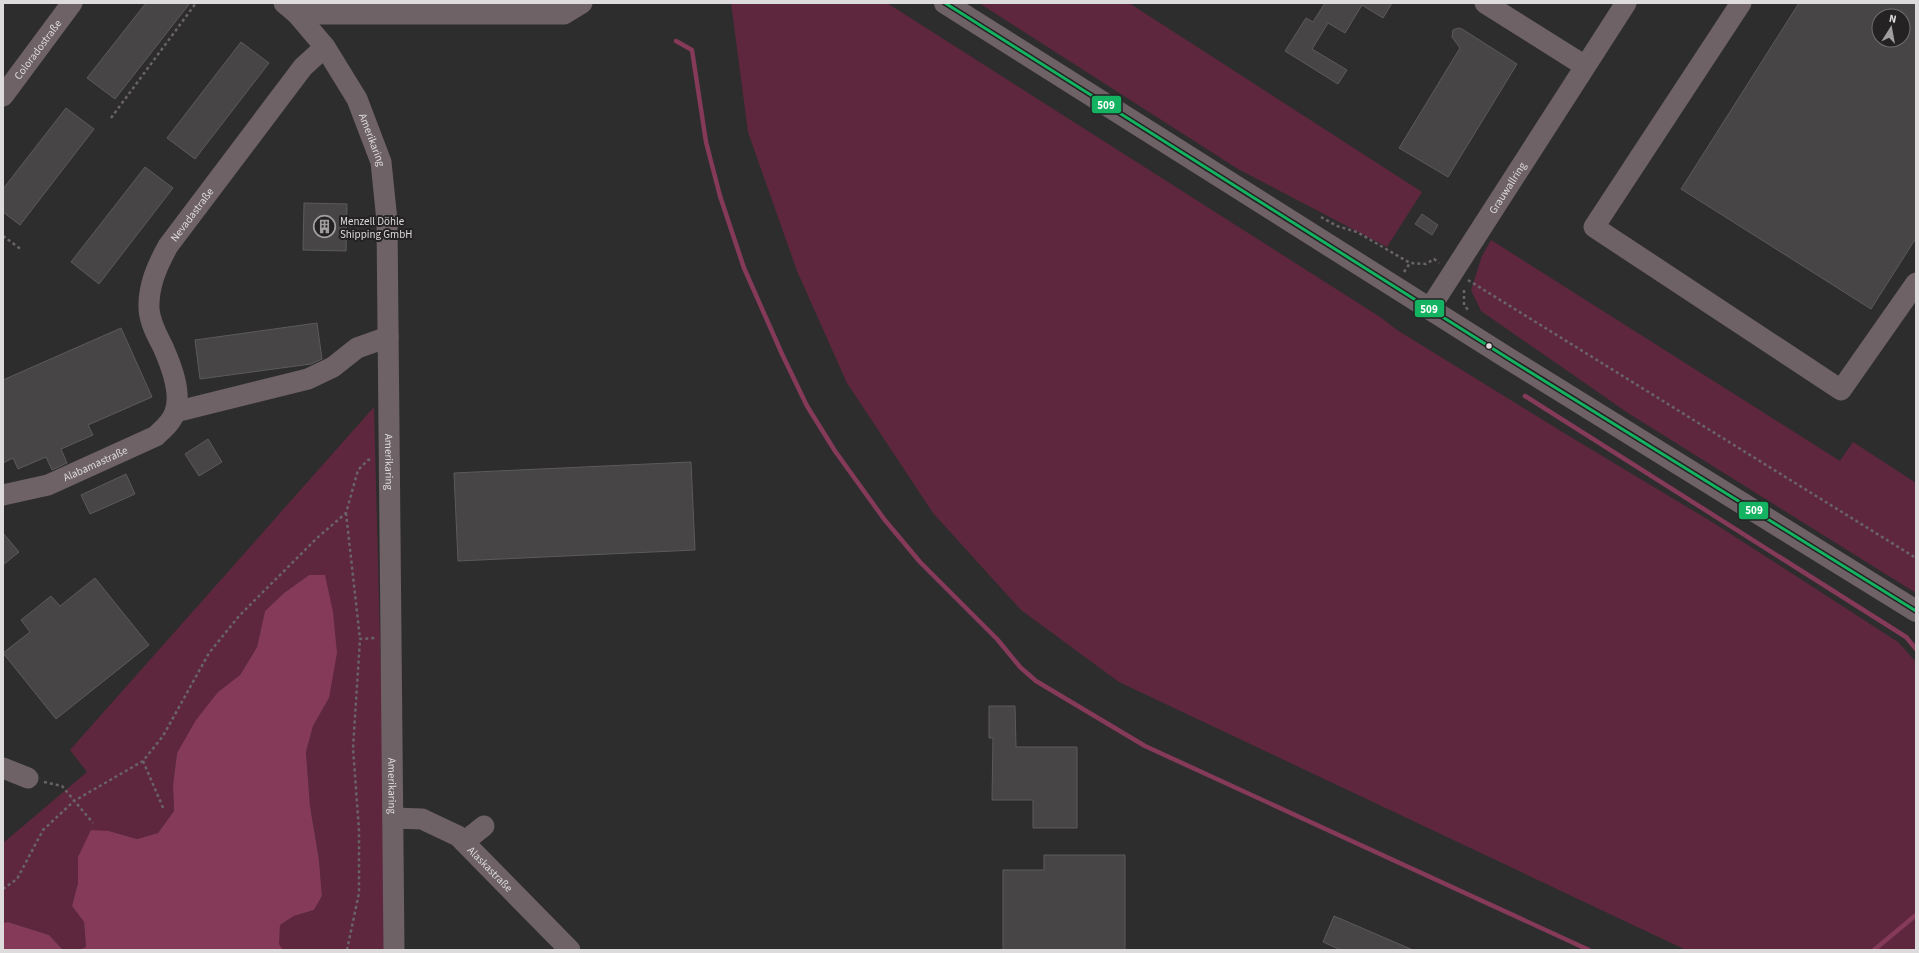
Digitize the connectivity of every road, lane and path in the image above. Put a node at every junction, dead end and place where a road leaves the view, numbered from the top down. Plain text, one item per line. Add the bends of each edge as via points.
1 (72, 3) edge
2 (196, 3) edge
3 (582, 3) edge
4 (945, 3) edge
5 (1486, 3) edge
6 (1626, 3) edge
7 (1741, 3) edge
8 (291, 9) edge
9 (325, 48) junction
10 (1585, 66) junction
11 (3, 96) edge
12 (111, 118) dead end
13 (3, 236) edge
14 (22, 250) dead end
15 (1468, 281) dead end
16 (1916, 283) edge
17 (1430, 308) junction
18 (388, 337) junction
19 (175, 412) junction
20 (389, 454) junction
21 (3, 495) edge
22 (346, 513) junction
23 (1916, 558) edge
24 (1916, 611) edge
25 (390, 636) junction
26 (360, 639) junction
27 (143, 761) junction
28 (3, 768) edge
29 (28, 778) joint
30 (74, 801) junction
31 (164, 810) dead end
32 (394, 818) junction
33 (93, 824) dead end
34 (484, 826) dead end
35 (464, 842) junction
36 (3, 890) edge
37 (347, 950) edge
38 (394, 950) edge
39 (570, 950) edge

1 - 11 street, Coloradostraße
2 - 12 path
3 - 8 street via 564,14
4 - 17 main road
5 - 10 street
6 - 10 street, Grauwallring
7 - 16 street via 1594,227 1841,390
8 - 9 street, Amerikaring
9 - 18 street, Amerikaring via 357,99 381,162 387,221
9 - 19 street, Nevadastraße via 303,67 159,261 149,296 150,311 153,326 167,356 174,381 177,396
10 - 17 street, Grauwallring
13 - 14 path
15 - 23 path
17 - 24 main road
18 - 19 street via 357,348 333,367 308,379
18 - 20 street, Amerikaring
19 - 21 street, Alabamastraße via 167,426 156,436 48,485
20 - 22 path via 368,460 358,470
20 - 25 street, Amerikaring
22 - 26 path
22 - 27 path via 317,538 239,616 209,653 163,736
25 - 26 path
25 - 32 street, Amerikaring
26 - 37 path via 353,748 359,830 359,894
27 - 30 path
27 - 31 path
28 - 29 street
29 - 30 path via 62,786
30 - 33 path
30 - 36 path via 43,830 17,879
32 - 35 street, Alaskastraße via 422,819 458,836
32 - 38 street, Amerikaring
34 - 35 street
35 - 39 street, Alaskastraße

